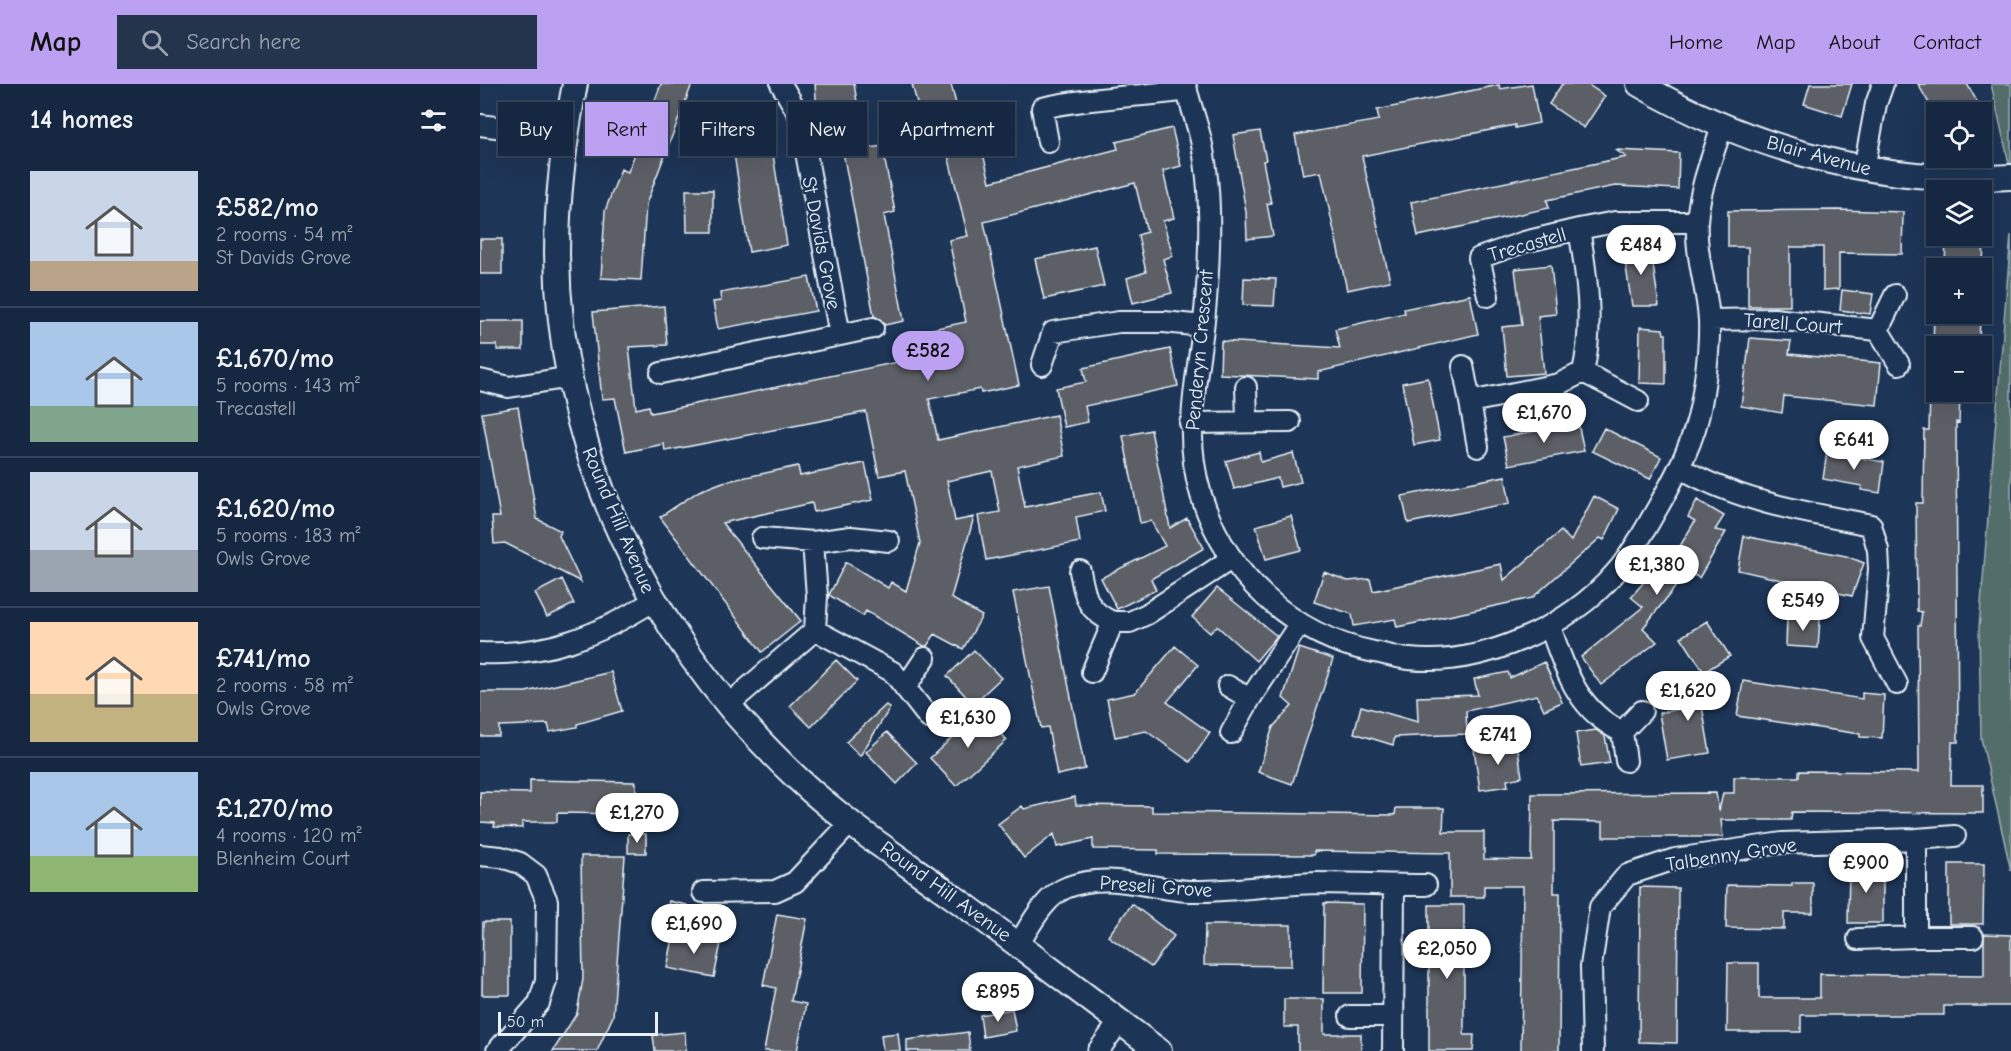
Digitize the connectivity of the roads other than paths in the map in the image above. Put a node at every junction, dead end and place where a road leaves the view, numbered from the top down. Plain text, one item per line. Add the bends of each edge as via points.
1 (574, 84) edge
2 (781, 84) edge
3 (1639, 84) edge
4 (1882, 84) edge
5 (1186, 87) edge
6 (571, 102) edge
7 (480, 125) edge
8 (498, 127) edge
9 (1722, 127) junction
10 (1048, 142) dead end
11 (563, 156) edge
12 (1864, 169) junction
13 (2011, 177) edge
14 (1697, 222) junction
15 (1579, 229) junction
16 (1895, 295) dead end
17 (1488, 296) dead end
18 (1709, 320) junction
19 (1203, 326) junction
20 (873, 328) dead end
21 (1878, 330) junction
22 (840, 335) junction
23 (1899, 364) dead end
24 (1042, 365) dead end
25 (1463, 366) dead end
26 (1583, 372) junction
27 (661, 373) dead end
28 (571, 377) junction
29 (480, 380) edge
30 (1246, 387) dead end
31 (1638, 401) dead end
32 (1470, 402) junction
33 (1247, 420) junction
34 (1290, 422) dead end
35 (1190, 423) junction
36 (1478, 447) dead end
37 (1679, 467) junction
38 (762, 538) dead end
39 (889, 541) dead end
40 (813, 542) junction
41 (1231, 560) junction
42 (1080, 571) dead end
43 (653, 601) junction
44 (1113, 622) junction
45 (1300, 623) junction
46 (1550, 627) junction
47 (815, 630) junction
48 (480, 653) edge
49 (925, 658) dead end
50 (1092, 672) dead end
51 (1897, 684) dead end
52 (1228, 686) dead end
53 (905, 688) junction
54 (1250, 699) junction
55 (727, 706) junction
56 (1642, 711) dead end
57 (929, 718) dead end
58 (1622, 732) junction
59 (1231, 733) dead end
60 (1626, 761) dead end
61 (851, 822) junction
62 (1955, 836) dead end
63 (1916, 839) junction
64 (480, 855) edge
65 (1394, 885) junction
66 (1426, 885) dead end
67 (703, 892) dead end
68 (1916, 937) junction
69 (1973, 937) dead end
70 (1858, 939) dead end
71 (1018, 945) junction
72 (1350, 1016) dead end
73 (1393, 1016) junction
74 (1120, 1022) junction
75 (497, 1051) edge
76 (1098, 1051) edge
77 (1160, 1051) edge
78 (1393, 1051) edge
79 (1593, 1051) edge

1 - 6 street, Round Hill Avenue
2 - 22 street, St Davids Grove via 799,115
3 - 9 street, Blair Avenue
4 - 12 street
5 - 10 street via 1141,97 1082,99 1042,108
5 - 19 street, Penderyn Crescent via 1203,148 1209,243
7 - 8 street
9 - 12 street, Blair Avenue via 1812,158
9 - 14 street, Penderyn Crescent via 1701,195
11 - 28 street, Round Hill Avenue via 558,255 561,317
12 - 13 street, Blair Avenue via 1958,180
14 - 15 street, Trecastell via 1615,222
14 - 18 street, Penderyn Crescent
15 - 17 street, Trecastell via 1479,258
15 - 26 street, Trecastell via 1589,302 1588,351
16 - 21 street
18 - 21 street, Tarell Court via 1774,319
18 - 37 street, Penderyn Crescent via 1701,408
19 - 24 street via 1119,322 1053,332
19 - 35 street, Penderyn Crescent
20 - 22 street, St Davids Grove
21 - 23 street
22 - 27 street, St Davids Grove
25 - 32 street
26 - 31 street
26 - 32 street via 1559,384
28 - 29 street via 509,387
28 - 43 street, Round Hill Avenue via 586,442 604,494
30 - 33 street
32 - 36 street
33 - 34 street
33 - 35 street
35 - 41 street, Penderyn Crescent via 1192,460 1202,498
37 - 46 street, Penderyn Crescent via 1616,572 1578,608
37 - 51 street via 1746,497 1871,525 1879,569 1873,638
38 - 40 street
39 - 40 street via 851,537
40 - 47 street
41 - 44 street via 1147,615 1130,622
41 - 45 street, Penderyn Crescent via 1252,585
42 - 44 street via 1085,598 1098,615
43 - 48 street via 622,620 548,650
43 - 55 street, Round Hill Avenue
44 - 50 street
45 - 46 street, Penderyn Crescent via 1344,646 1411,660 1466,656 1511,644
45 - 54 street
46 - 58 street via 1581,700 1604,723
47 - 53 street via 893,672
47 - 55 street
49 - 53 street
52 - 54 street
53 - 57 street
54 - 59 street
55 - 61 street, Round Hill Avenue via 801,782
56 - 58 street
58 - 60 street
61 - 67 street via 795,882 775,891
61 - 71 street, Round Hill Avenue
62 - 63 street, Talbenny Grove
63 - 68 street
63 - 79 street, Talbenny Grove via 1782,843 1675,859 1627,875 1600,907 1591,966
64 - 75 street via 520,863 536,875 548,901 546,981 539,1003
65 - 66 street, Preseli Grove
65 - 71 street, Preseli Grove via 1315,883 1187,891 1097,880 1066,888 1057,895
65 - 73 street
68 - 69 street
68 - 70 street
71 - 74 street, Round Hill Avenue
72 - 73 street
73 - 78 street
74 - 76 street
74 - 77 street, Round Hill Avenue

